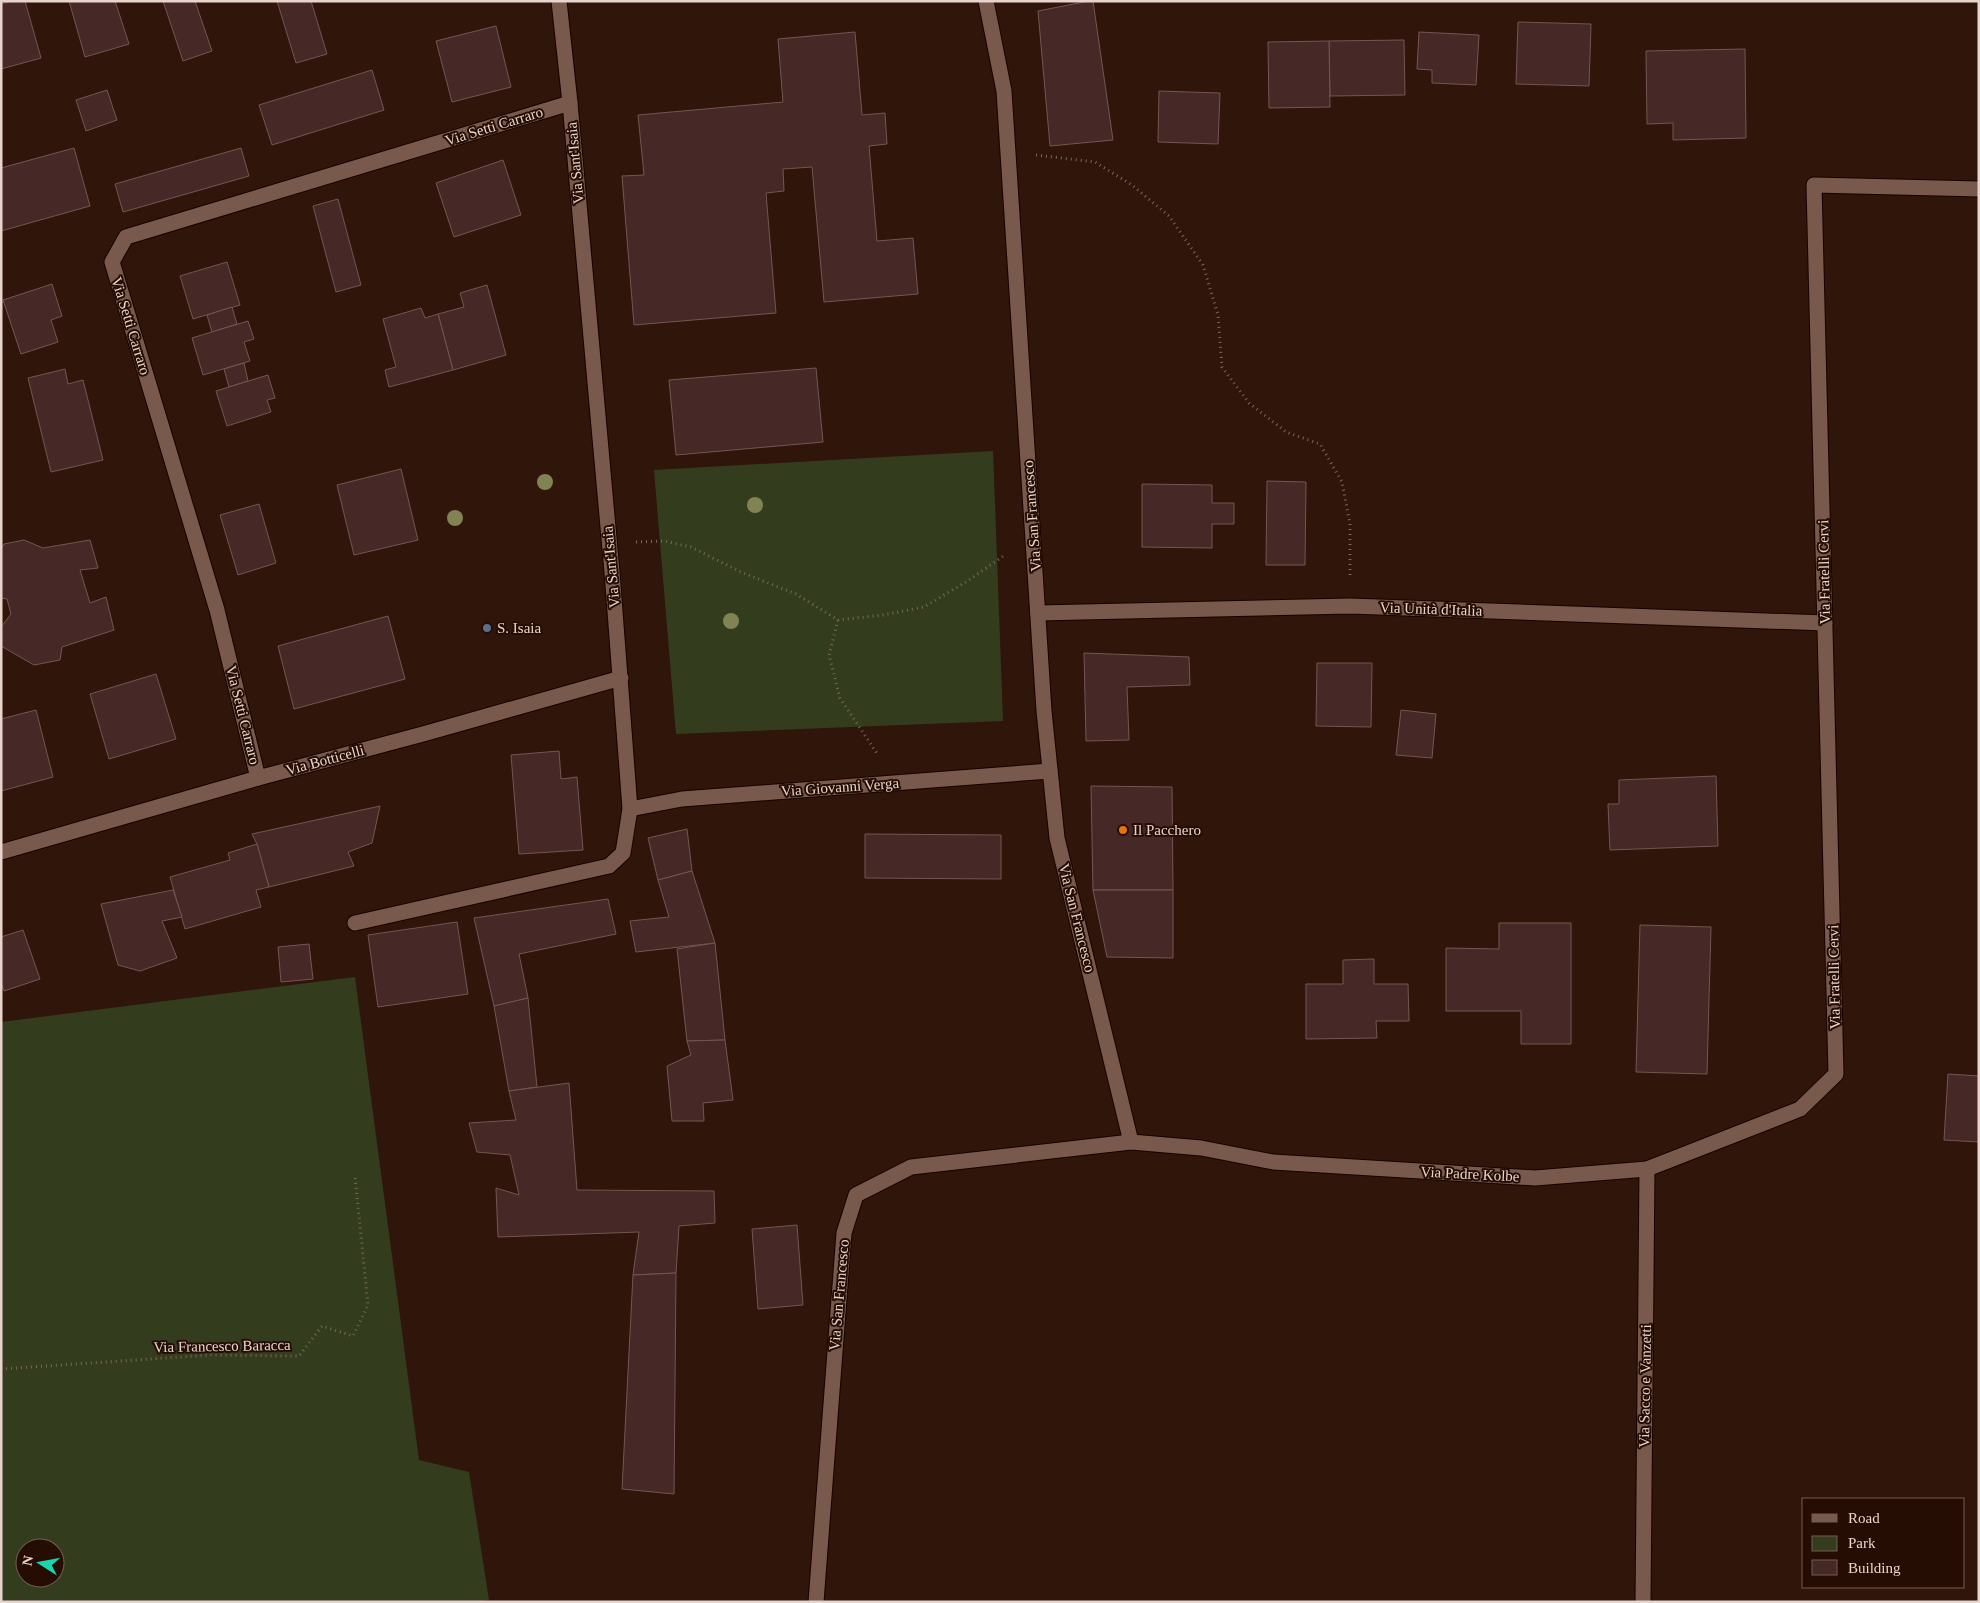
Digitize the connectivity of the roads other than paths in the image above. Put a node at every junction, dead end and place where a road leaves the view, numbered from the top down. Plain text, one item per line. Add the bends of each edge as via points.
1 (559, 1) edge
2 (986, 1) edge
3 (570, 103) junction
4 (1979, 189) edge
5 (1038, 613) junction
6 (1825, 623) junction
7 (621, 678) junction
8 (1050, 771) junction
9 (258, 778) junction
10 (630, 809) junction
11 (1, 852) edge
12 (355, 923) dead end
13 (1800, 1109) joint
14 (1131, 1142) junction
15 (1647, 1169) junction
16 (816, 1602) edge
17 (1643, 1602) edge

1 - 3 street, Via Sant'Isaia
2 - 5 street, Via San Francesco via 1004,91
3 - 7 street, Via Sant'Isaia
3 - 9 street, Via Setti Carraro via 126,237 112,262 218,610
4 - 6 street, Via Fratelli Cervi via 1814,185
5 - 6 street, Via Unità d'Italia via 1350,606
5 - 8 street, Via San Francesco
6 - 13 street, Via Fratelli Cervi via 1836,1074
7 - 9 street, Via Botticelli
7 - 10 street, Via Sant'Isaia
8 - 10 street, Via Giovanni Verga via 682,799
8 - 14 street, Via San Francesco via 1057,838
9 - 11 street, Via Botticelli
10 - 12 street, Via Sant'Isaia via 623,853 609,866
13 - 15 street, Via Padre Kolbe
14 - 15 street, Via Padre Kolbe via 1200,1148 1273,1162 1535,1178
14 - 16 street, Via San Francesco via 911,1167 856,1194 844,1233
15 - 17 street, Via Sacco e Vanzetti

